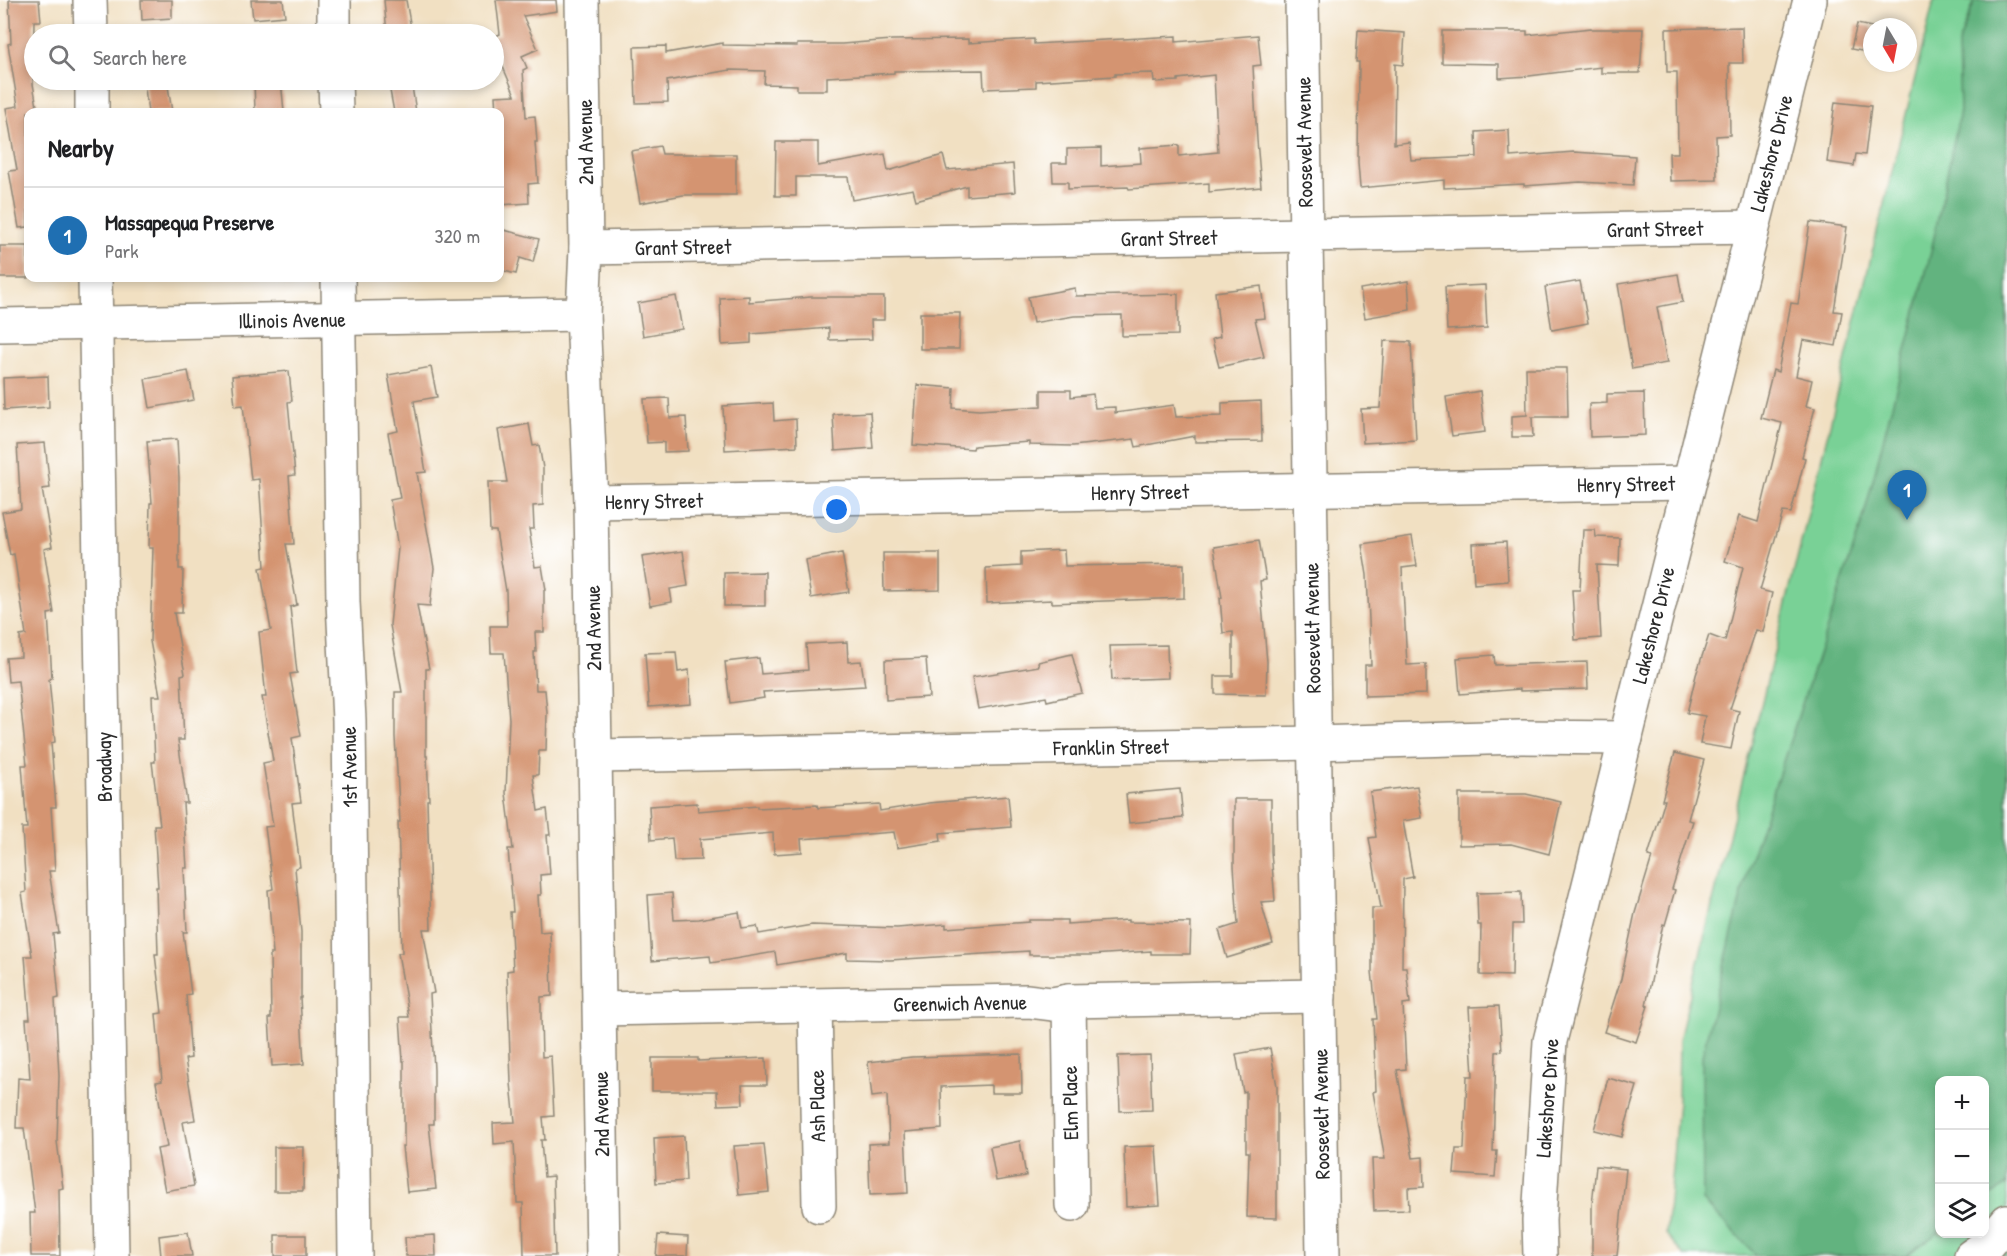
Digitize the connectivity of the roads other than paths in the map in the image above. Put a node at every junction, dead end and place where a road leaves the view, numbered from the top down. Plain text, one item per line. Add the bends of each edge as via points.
1 (90, 0) edge
2 (333, 0) edge
3 (582, 0) edge
4 (1302, 0) edge
5 (1810, 0) edge
6 (91, 24) edge
7 (334, 24) edge
8 (92, 90) edge
9 (335, 90) edge
10 (92, 108) edge
11 (336, 108) edge
12 (1752, 227) junction
13 (1306, 236) junction
14 (586, 248) junction
15 (95, 282) edge
16 (338, 282) edge
17 (584, 314) junction
18 (339, 319) junction
19 (96, 323) junction
20 (0, 325) edge
21 (1688, 483) junction
22 (1310, 489) junction
23 (591, 502) junction
24 (1626, 738) junction
25 (1314, 743) junction
26 (596, 756) junction
27 (1319, 996) junction
28 (1069, 1001) junction
29 (815, 1005) junction
30 (600, 1009) junction
31 (1072, 1205) dead end
32 (819, 1206) dead end
33 (2007, 1221) edge
34 (112, 1256) edge
35 (356, 1256) edge
36 (603, 1256) edge
37 (1323, 1256) edge
38 (1540, 1256) edge
39 (1971, 1256) edge

1 - 6 street
2 - 7 street
3 - 14 street, 2nd Avenue
4 - 13 street, Roosevelt Avenue
5 - 12 street, Lakeshore Drive
8 - 10 street
9 - 11 street
12 - 13 street, Grant Street
12 - 21 street, Lakeshore Drive
13 - 14 street, Grant Street
13 - 22 street, Roosevelt Avenue
14 - 17 street, 2nd Avenue
15 - 19 street, Broadway
16 - 18 street, 1st Avenue
17 - 18 street, Illinois Avenue
17 - 23 street, 2nd Avenue
18 - 19 street, Illinois Avenue
18 - 35 street, 1st Avenue
19 - 20 street, Illinois Avenue
19 - 34 street, Broadway
21 - 22 street, Henry Street
21 - 24 street, Lakeshore Drive
22 - 23 street, Henry Street
22 - 25 street, Roosevelt Avenue
23 - 26 street, 2nd Avenue
24 - 25 street, Franklin Street
24 - 38 street, Lakeshore Drive via 1550,1041
25 - 26 street, Franklin Street
25 - 27 street, Roosevelt Avenue
26 - 30 street, 2nd Avenue
27 - 28 street, Greenwich Avenue
27 - 37 street, Roosevelt Avenue
28 - 29 street, Greenwich Avenue
28 - 31 street, Elm Place
29 - 30 street, Greenwich Avenue
29 - 32 street, Ash Place
30 - 36 street, 2nd Avenue
33 - 39 street via 1987,1245

